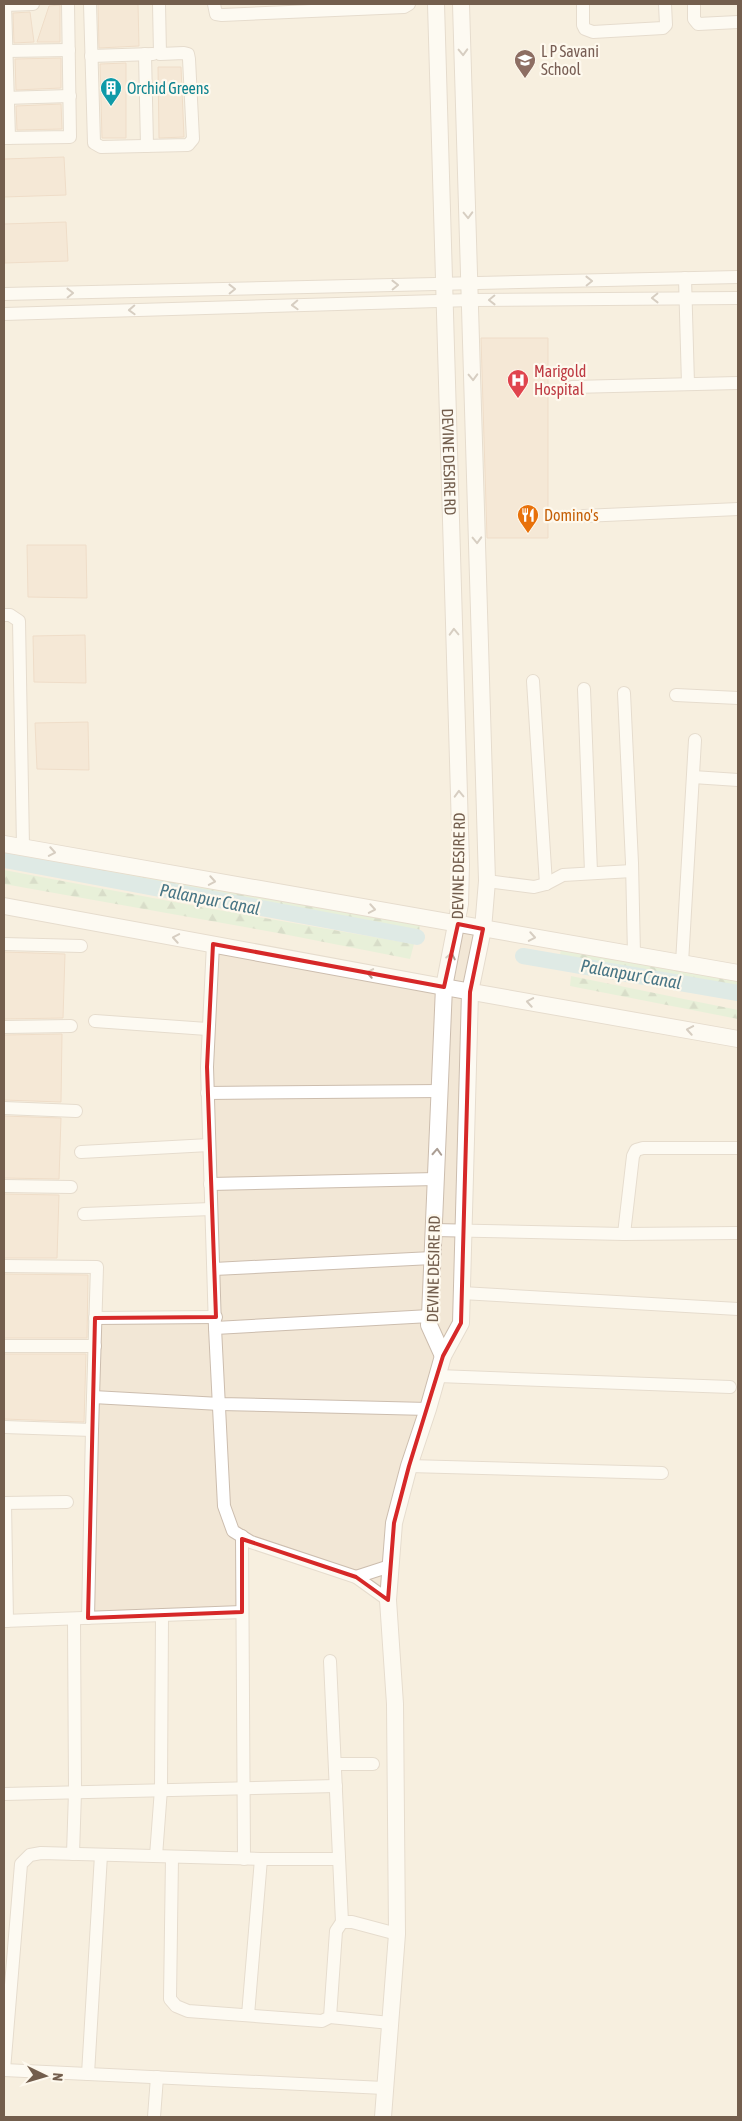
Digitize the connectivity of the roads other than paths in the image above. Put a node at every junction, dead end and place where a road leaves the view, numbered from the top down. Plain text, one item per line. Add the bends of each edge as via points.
1 (5, 4) edge
2 (33, 4) edge
3 (68, 4) edge
4 (90, 4) edge
5 (159, 4) edge
6 (214, 4) edge
7 (409, 4) edge
8 (436, 4) edge
9 (461, 4) edge
10 (583, 4) edge
11 (665, 4) edge
12 (694, 4) edge
13 (331, 7) edge
14 (282, 8) edge
15 (738, 22) edge
16 (5, 47) edge
17 (69, 50) junction
18 (145, 54) junction
19 (160, 54) junction
20 (91, 56) junction
21 (70, 96) junction
22 (6, 98) edge
23 (6, 138) edge
24 (147, 146) junction
25 (738, 276) edge
26 (685, 278) junction
27 (561, 281) junction
28 (444, 284) junction
29 (470, 284) junction
30 (317, 287) junction
31 (186, 290) junction
32 (48, 293) junction
33 (4, 294) edge
34 (686, 298) junction
35 (738, 298) edge
36 (471, 300) junction
37 (562, 300) junction
38 (445, 301) junction
39 (318, 305) junction
40 (186, 308) junction
41 (48, 312) junction
42 (4, 314) edge
43 (738, 383) edge
44 (688, 384) junction
45 (572, 387) dead end
46 (738, 509) edge
47 (583, 516) dead end
48 (4, 614) edge
49 (533, 681) dead end
50 (584, 689) dead end
51 (624, 693) dead end
52 (676, 695) dead end
53 (738, 698) edge
54 (695, 740) dead end
55 (693, 777) junction
56 (738, 780) edge
57 (4, 844) edge
58 (22, 847) junction
59 (632, 871) junction
60 (591, 872) junction
61 (487, 881) junction
62 (546, 884) junction
63 (4, 906) edge
64 (458, 924) junction
65 (483, 929) junction
66 (4, 944) edge
67 (212, 944) junction
68 (81, 946) dead end
69 (634, 955) junction
70 (682, 963) junction
71 (738, 973) edge
72 (444, 987) junction
73 (470, 992) junction
74 (95, 1021) dead end
75 (71, 1026) dead end
76 (4, 1027) edge
77 (207, 1028) junction
78 (738, 1039) edge
79 (440, 1091) junction
80 (208, 1093) junction
81 (4, 1108) edge
82 (76, 1111) dead end
83 (209, 1146) junction
84 (738, 1148) edge
85 (81, 1152) dead end
86 (436, 1180) junction
87 (210, 1184) junction
88 (4, 1186) edge
89 (71, 1188) dead end
90 (211, 1209) junction
91 (84, 1214) dead end
92 (433, 1230) junction
93 (464, 1230) junction
94 (738, 1233) edge
95 (624, 1234) junction
96 (432, 1258) junction
97 (4, 1266) edge
98 (214, 1269) junction
99 (462, 1293) junction
100 (738, 1309) edge
101 (430, 1316) junction
102 (95, 1318) junction
103 (216, 1323) junction
104 (4, 1346) edge
105 (95, 1346) junction
106 (443, 1356) junction
107 (438, 1376) junction
108 (730, 1388) dead end
109 (94, 1397) junction
110 (220, 1404) junction
111 (428, 1409) junction
112 (4, 1427) edge
113 (92, 1430) junction
114 (408, 1466) junction
115 (662, 1473) dead end
116 (67, 1502) dead end
117 (4, 1503) edge
118 (242, 1536) junction
119 (390, 1566) junction
120 (356, 1577) junction
121 (388, 1600) junction
122 (242, 1612) junction
123 (162, 1615) junction
124 (74, 1618) junction
125 (88, 1618) junction
126 (6, 1621) edge
127 (330, 1661) dead end
128 (335, 1764) junction
129 (373, 1764) dead end
130 (336, 1786) junction
131 (242, 1787) junction
132 (161, 1789) junction
133 (75, 1792) junction
134 (4, 1794) edge
135 (73, 1854) junction
136 (101, 1855) junction
137 (156, 1856) junction
138 (172, 1857) junction
139 (244, 1859) junction
140 (260, 1859) junction
141 (339, 1859) junction
142 (342, 1922) junction
143 (398, 1934) junction
144 (248, 2015) junction
145 (330, 2017) junction
146 (390, 2023) junction
147 (4, 2070) edge
148 (88, 2074) junction
149 (157, 2077) junction
150 (384, 2088) junction
151 (154, 2117) edge
152 (383, 2117) edge

1 - 2 street
1 - 16 street
3 - 17 street
4 - 20 street
5 - 19 street
6 - 14 street via 216,14 222,15
7 - 13 street via 404,7
8 - 28 street, DEVINE DESIRE RD
9 -> 29 street, DEVINE DESIRE RD
10 - 11 street via 583,25 593,32 663,28 666,25
12 - 15 street via 694,19 698,24
13 - 14 street
16 - 17 street
16 - 22 street
17 - 21 street
18 - 19 street
18 - 20 street
18 - 24 street
19 - 24 street via 188,54 193,139 188,145
20 - 24 street via 94,143 101,148
21 - 22 street
21 - 23 street via 70,137
22 - 23 street
25 - 26 street
27 -> 26 street
26 - 34 street
27 - 29 street
27 - 37 street
28 - 29 street
30 -> 28 street
28 - 38 street, DEVINE DESIRE RD
29 - 36 street, DEVINE DESIRE RD
31 -> 30 street
30 - 39 street
32 -> 31 street
31 - 40 street
32 - 33 street
32 - 41 street
34 - 35 street
34 -> 37 street
34 - 44 street
37 -> 36 street
36 - 38 street
36 -> 61 street, DEVINE DESIRE RD
38 - 39 street
64 -> 38 street, DEVINE DESIRE RD via 461,864
39 -> 40 street
40 -> 41 street
41 - 42 street
43 - 44 street
44 - 45 street
46 - 47 street
48 - 58 street via 19,621
49 - 62 street
50 - 60 street
51 - 59 street
52 - 53 street
54 - 55 street
55 - 56 street
55 - 70 street
57 - 58 street
58 -> 64 street
59 - 60 street
59 - 69 street
60 - 62 street via 563,875
61 - 62 street via 534,887
61 - 65 street, DEVINE DESIRE RD
67 -> 63 street
64 - 65 street
72 -> 64 street, DEVINE DESIRE RD
65 -> 69 street
65 - 73 street, DEVINE DESIRE RD
66 - 68 street
72 -> 67 street
67 - 77 street
69 - 70 street
70 - 71 street
72 - 73 street
72 - 79 street, DEVINE DESIRE RD
78 -> 73 street
73 - 93 street, DEVINE DESIRE RD
74 - 77 street
75 - 76 street
77 - 80 street
79 - 80 street
86 -> 79 street, DEVINE DESIRE RD
80 - 83 street
81 - 82 street
83 - 85 street
83 - 87 street
84 - 95 street via 636,1150
86 - 87 street
86 - 92 street, DEVINE DESIRE RD
87 - 90 street
88 - 89 street
90 - 91 street
90 - 98 street
92 - 93 street
92 - 96 street, DEVINE DESIRE RD
93 - 95 street
93 - 99 street, DEVINE DESIRE RD
94 - 95 street
96 - 98 street
96 - 101 street, DEVINE DESIRE RD
97 - 102 street via 97,1267
98 - 103 street
99 - 100 street
99 - 106 street, DEVINE DESIRE RD via 461,1323
101 - 103 street
101 - 106 street, DEVINE DESIRE RD via 429,1325
102 - 103 street
102 - 105 street
103 - 110 street
104 - 105 street
105 - 109 street
106 - 107 street
107 - 108 street
107 - 111 street
109 - 110 street
109 - 113 street
110 - 111 street
110 - 118 street via 224,1506 233,1531
111 - 114 street
112 - 113 street
113 - 125 street
114 - 115 street
114 - 119 street via 394,1523
116 - 117 street
117 - 126 street
118 - 120 street via 251,1542
118 - 122 street
119 - 120 street
119 - 121 street
120 - 121 street
121 - 143 street via 395,1704
122 - 123 street
122 - 131 street
123 - 125 street
123 - 132 street
124 - 125 street
124 - 126 street
124 - 133 street
127 - 128 street
128 - 129 street
128 - 130 street
130 - 131 street
130 - 141 street
131 - 132 street
131 - 139 street
132 - 133 street
132 - 137 street
133 - 134 street
133 - 135 street
135 - 136 street
135 - 147 street via 30,1855 21,1864
136 - 137 street
136 - 148 street
137 - 138 street
138 - 139 street
138 - 144 street via 170,1999 176,2006 188,2010
139 - 140 street
140 - 141 street
140 - 144 street
141 - 142 street
142 - 143 street
142 - 145 street via 336,1931
143 - 146 street
144 - 145 street via 322,2021
145 - 146 street
146 - 150 street
147 - 148 street
148 - 149 street
149 - 150 street
149 - 151 street
150 - 152 street

